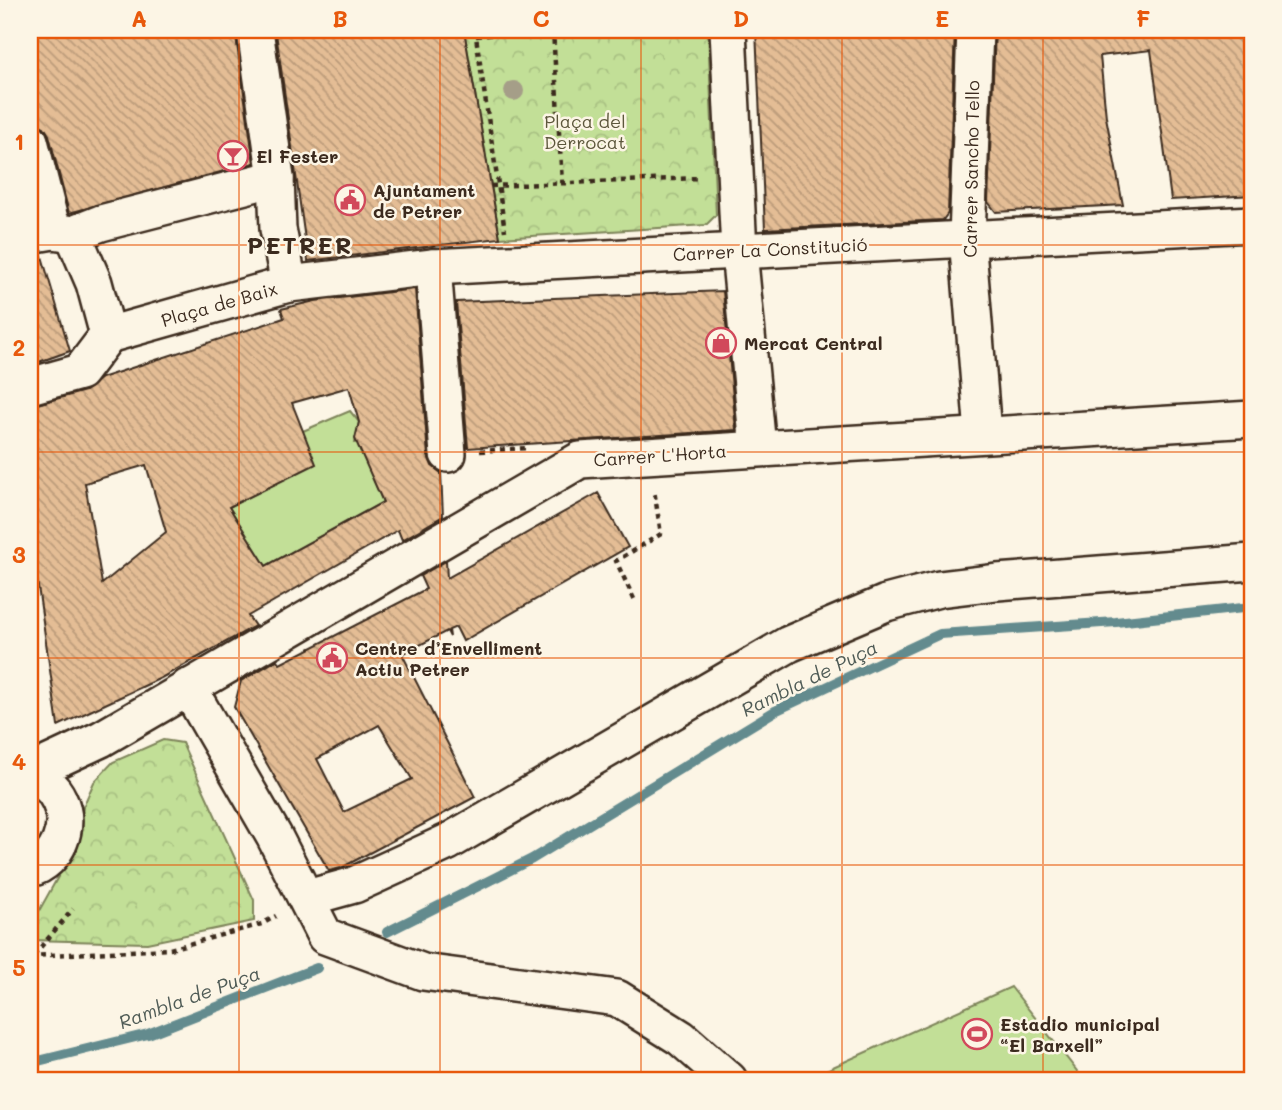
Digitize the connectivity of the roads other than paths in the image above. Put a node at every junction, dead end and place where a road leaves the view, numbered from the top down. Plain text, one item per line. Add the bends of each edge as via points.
1 (255, 30) edge
2 (728, 30) edge
3 (975, 30) edge
4 (30, 141) edge
5 (276, 178) junction
6 (1252, 224) edge
7 (52, 233) edge
8 (967, 237) junction
9 (739, 251) junction
10 (433, 267) junction
11 (289, 284) junction
12 (108, 335) junction
13 (30, 386) edge
14 (1252, 419) edge
15 (983, 434) junction
16 (758, 449) junction
17 (448, 454) road end
18 (1252, 562) edge
19 (188, 688) junction
20 (101, 739) junction
21 (30, 773) edge
22 (60, 801) junction
23 (33, 876) edge
24 (307, 898) junction
25 (729, 1080) edge

1 - 5 street, Plaça de Baix
2 - 9 street
3 - 8 street, Carrer Sancho Tello
4 - 7 street
5 - 7 street
5 - 11 street, Plaça de Baix via 278,229
6 - 8 street, Carrer La Constitució
7 - 12 street via 94,282
8 - 9 street, Carrer La Constitució
8 - 15 street, Carrer Sancho Tello
9 - 10 street, Carrer La Constitució
9 - 16 street
10 - 11 street, Carrer La Constitució
10 - 17 street
11 - 12 street, Plaça de Baix
12 - 13 street via 80,372
14 - 15 street, Carrer L'Horta
15 - 16 street, Carrer L'Horta
16 - 19 street, Carrer L'Horta via 580,460
18 - 24 street via 997,582 939,589 886,603 789,644 448,842 354,885
19 - 20 street, Carrer L'Horta
19 - 24 street
20 - 21 street, Carrer L'Horta
20 - 22 street, Carrer L'Horta
21 - 22 street via 47,783
22 - 23 street via 65,825 57,849
24 - 25 street via 324,936 423,972 617,998 681,1038

